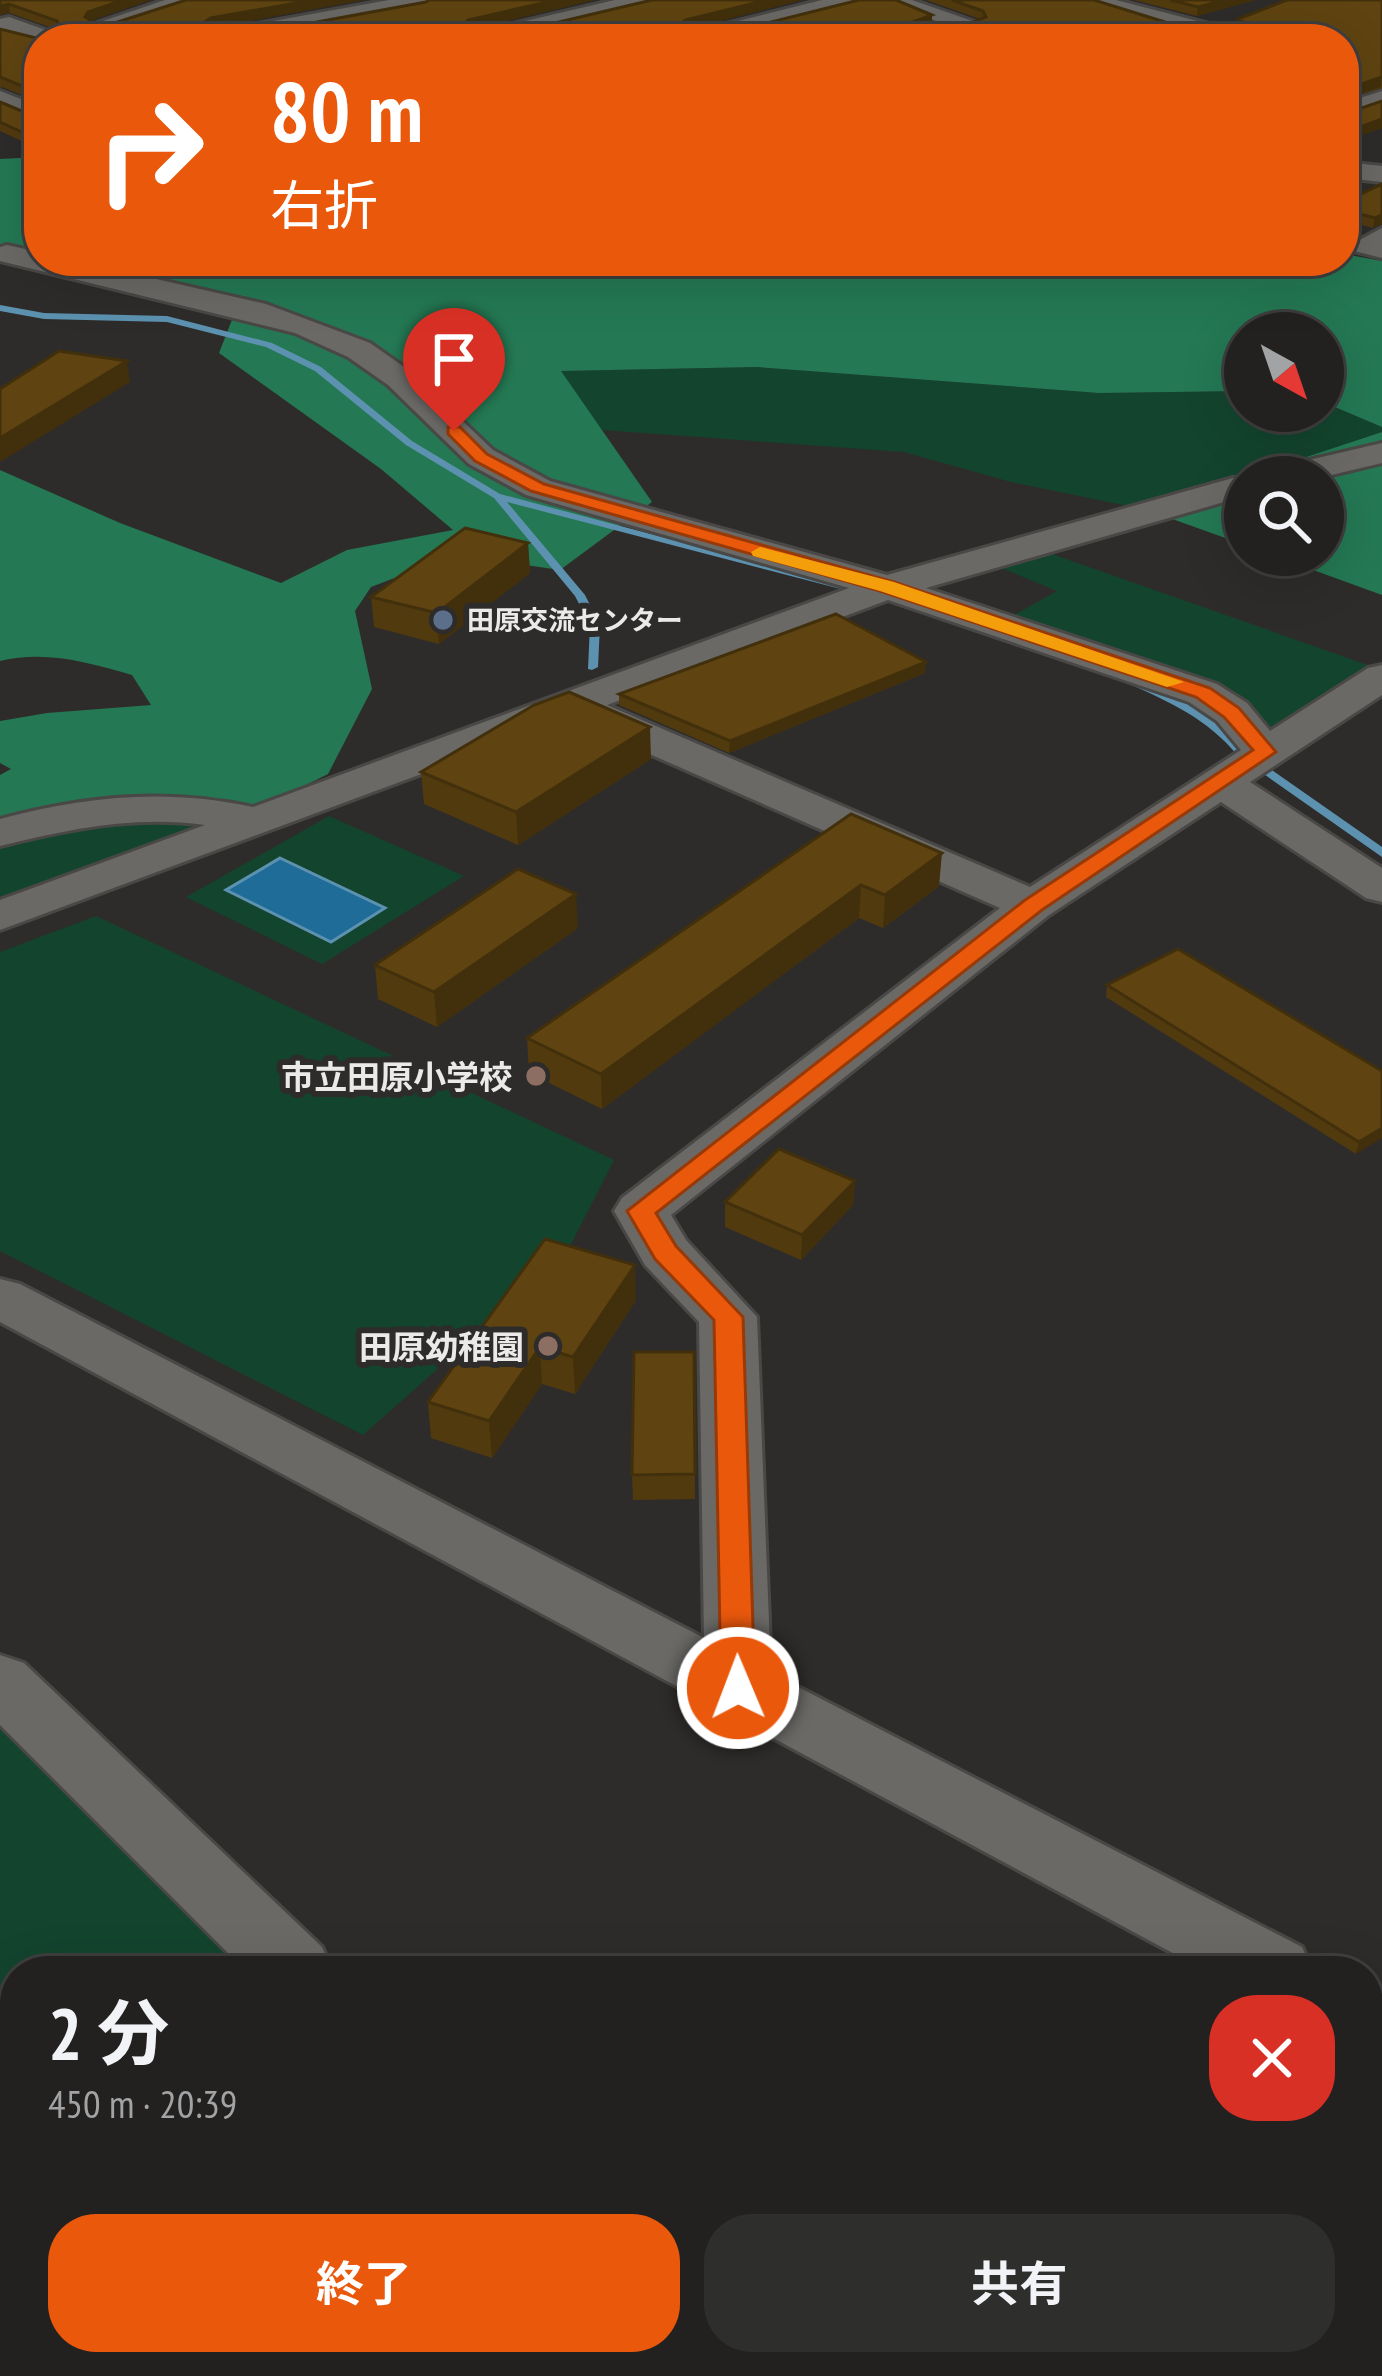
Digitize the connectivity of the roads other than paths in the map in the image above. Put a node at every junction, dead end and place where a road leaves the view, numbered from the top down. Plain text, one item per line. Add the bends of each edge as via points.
1 (189, 0) edge
2 (426, 0) edge
3 (643, 0) edge
4 (849, 0) edge
5 (888, 0) edge
6 (1090, 0) edge
7 (342, 18) junction
8 (105, 24) edge
9 (305, 24) edge
10 (359, 24) edge
11 (541, 24) edge
12 (754, 24) edge
13 (970, 24) edge
14 (1182, 24) edge
15 (1382, 237) edge
16 (1382, 249) edge
17 (123, 276) edge
18 (1382, 453) edge
19 (1344, 462) edge
20 (1224, 491) edge
21 (887, 586) junction
22 (1382, 677) edge
23 (570, 704) junction
24 (1265, 752) junction
25 (1219, 781) junction
26 (260, 822) junction
27 (0, 833) edge
28 (1382, 888) edge
29 (1034, 905) junction
30 (0, 916) edge
31 (0, 1298) edge
32 (0, 1682) edge
33 (738, 1688) junction
34 (281, 1956) edge
35 (1247, 1956) edge

1 - 8 street
2 - 7 street
3 - 11 street
4 - 12 street
5 - 13 street
6 - 14 street
7 - 9 street
7 - 10 street
15 - 16 street via 1364,245
17 - 21 street via 306,326 359,350 481,458 538,488
18 - 19 street
20 - 21 street
21 - 23 street
21 - 24 street via 1203,693 1232,712
22 - 24 street
23 - 26 street
23 - 29 street
24 - 25 street
25 - 28 street
25 - 29 street
26 - 27 street via 135,807 63,814
26 - 30 street
29 - 33 street via 641,1211 665,1252 728,1317
31 - 33 street
32 - 34 street
33 - 35 street

